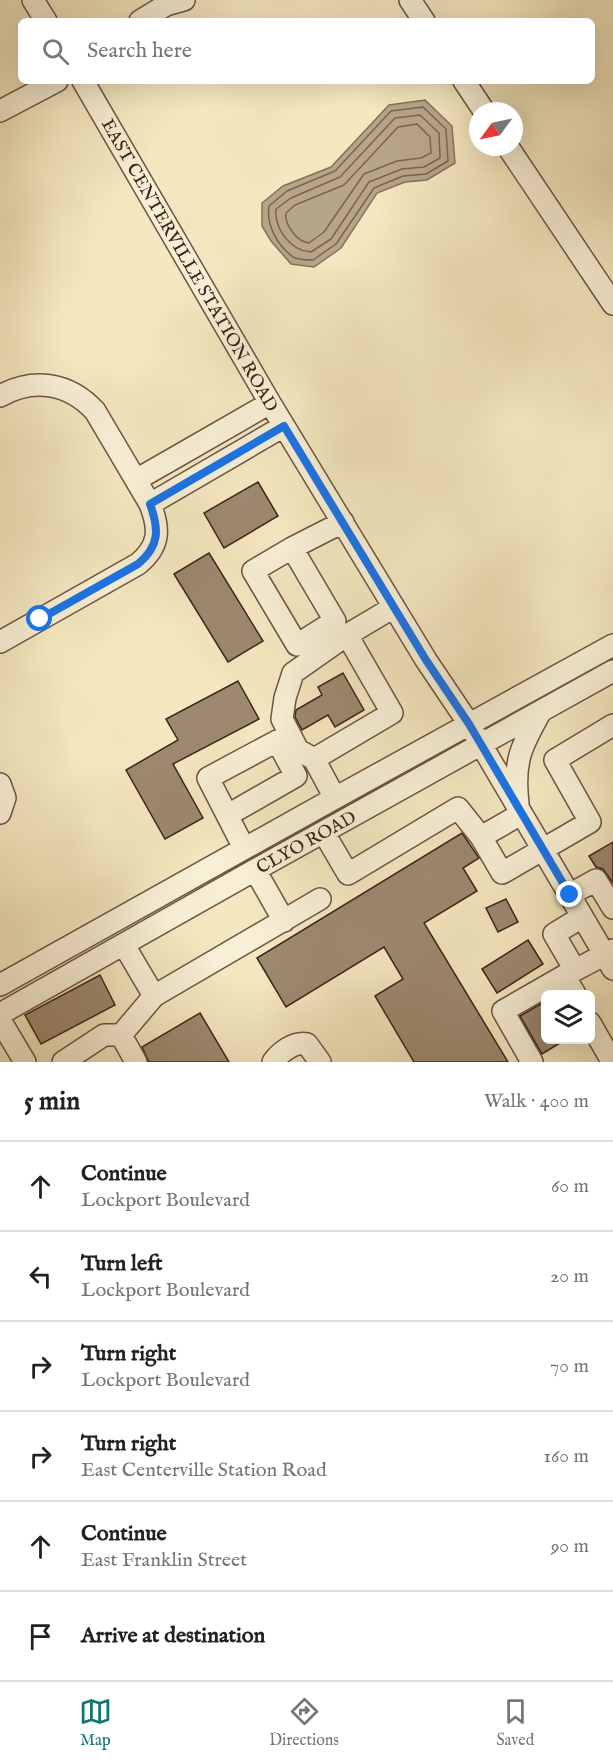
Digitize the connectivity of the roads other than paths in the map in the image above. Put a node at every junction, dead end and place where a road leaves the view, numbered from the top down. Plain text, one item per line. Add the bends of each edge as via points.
1 (33, 0) edge
2 (184, 0) edge
3 (192, 0) edge
4 (410, 0) edge
5 (44, 18) edge
6 (145, 18) edge
7 (178, 18) edge
8 (422, 18) edge
9 (51, 84) edge
10 (84, 84) edge
11 (466, 84) edge
12 (478, 102) edge
13 (0, 111) edge
14 (514, 156) edge
15 (613, 304) edge
16 (0, 396) edge
17 (270, 403) junction
18 (284, 426) junction
19 (136, 480) junction
20 (150, 504) junction
21 (343, 522) junction
22 (292, 548) dead end
23 (394, 607) junction
24 (347, 635) junction
25 (0, 642) edge
26 (613, 645) edge
27 (613, 671) edge
28 (542, 711) junction
29 (469, 724) junction
30 (613, 724) edge
31 (480, 744) junction
32 (314, 759) junction
33 (0, 784) edge
34 (334, 798) junction
35 (520, 812) junction
36 (0, 813) edge
37 (228, 815) dead end
38 (324, 832) junction
39 (481, 837) junction
40 (244, 848) junction
41 (542, 850) junction
42 (255, 870) junction
43 (570, 895) junction
44 (320, 899) dead end
45 (613, 908) edge
46 (582, 917) junction
47 (284, 921) junction
48 (124, 945) junction
49 (610, 958) edge
50 (570, 973) junction
51 (0, 985) edge
52 (574, 990) edge
53 (154, 996) junction
54 (0, 1014) edge
55 (0, 1020) edge
56 (595, 1032) edge
57 (121, 1035) junction
58 (6, 1047) edge
59 (606, 1057) edge
60 (25, 1062) edge
61 (63, 1062) edge
62 (136, 1062) edge
63 (273, 1062) edge
64 (320, 1062) edge
65 (532, 1062) edge

1 - 5 street
2 - 6 street
3 - 7 street
4 - 8 street
9 - 13 street
10 - 17 street, EAST CENTERVILLE STATION ROAD
11 - 12 street
14 - 15 street
16 - 19 street via 37,384 72,392 95,411
17 - 18 street, EAST CENTERVILLE STATION ROAD
17 - 19 street
18 - 20 street
18 - 21 street, EAST CENTERVILLE STATION ROAD
19 - 20 street
20 - 25 street via 157,532 149,555
21 - 22 street
21 - 23 street, EAST CENTERVILLE STATION ROAD
23 - 24 street
23 - 29 street, EAST CENTERVILLE STATION ROAD
24 - 32 street via 301,667 290,681 282,719 298,750
24 - 32 street via 392,713
26 - 29 street, CLYO ROAD
27 - 28 street, CLYO ROAD
28 - 31 street, CLYO ROAD
28 - 35 street via 518,760
29 - 31 street, EAST CENTERVILLE STATION ROAD
29 - 34 street, CLYO ROAD
30 - 41 street via 555,760 590,822
31 - 35 street, EAST CENTERVILLE STATION ROAD
31 - 38 street, CLYO ROAD
32 - 34 street
33 - 36 street via 5,798
34 - 40 street, CLYO ROAD
35 - 39 street
35 - 41 street, EAST CENTERVILLE STATION ROAD
37 - 40 street
38 - 39 street via 348,874 458,808
38 - 42 street, CLYO ROAD
39 - 41 street via 502,873
40 - 51 street, CLYO ROAD
41 - 43 street, EAST CENTERVILLE STATION ROAD
42 - 47 street
42 - 48 street, CLYO ROAD
43 - 45 street via 596,880
43 - 46 street, EAST CENTERVILLE STATION ROAD
44 - 47 street
46 - 49 street, EAST CENTERVILLE STATION ROAD
46 - 50 street via 554,934
47 - 53 street
48 - 53 street
48 - 54 street, CLYO ROAD
49 - 50 street
50 - 52 street
50 - 65 street via 503,1011
53 - 57 street
55 - 58 street
56 - 59 street
57 - 61 street via 104,1035
57 - 62 street
58 - 60 street
63 - 64 street via 280,1054 303,1043 308,1044

